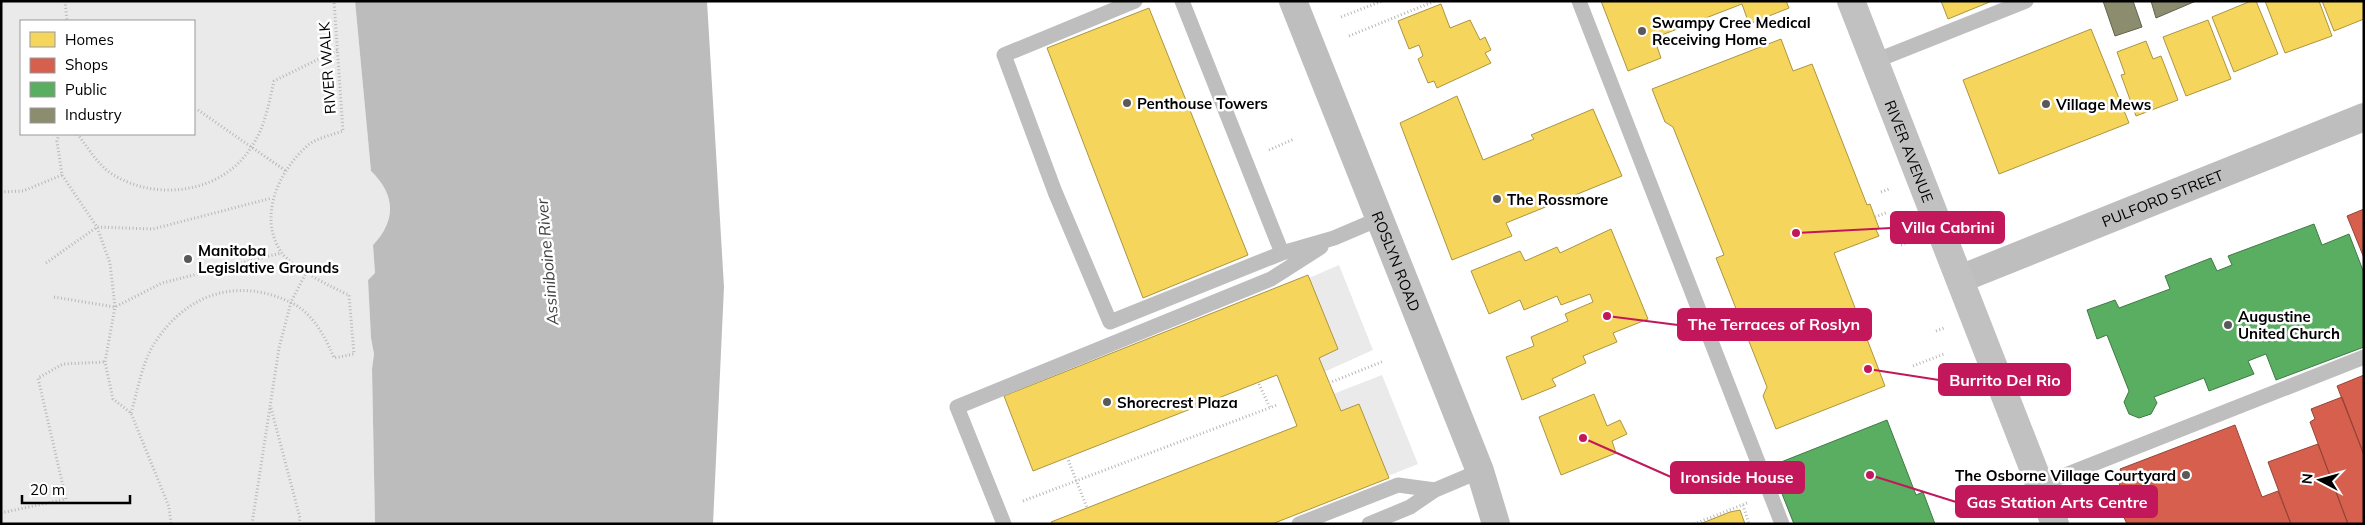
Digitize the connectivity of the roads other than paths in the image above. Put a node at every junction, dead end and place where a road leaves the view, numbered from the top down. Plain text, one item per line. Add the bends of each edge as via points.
1 (1135, 1) edge
2 (1182, 1) edge
3 (1293, 1) edge
4 (1579, 1) edge
5 (1851, 1) edge
6 (2026, 1) edge
7 (1875, 61) junction
8 (2364, 117) edge
9 (1381, 218) junction
10 (1334, 238) junction
11 (1282, 252) junction
12 (1960, 279) junction
13 (2364, 358) edge
14 (1480, 471) junction
15 (2040, 485) junction
16 (1435, 490) junction
17 (1004, 524) edge
18 (1299, 524) edge
19 (1369, 524) edge
20 (1496, 524) edge
21 (1782, 524) edge
22 (2055, 524) edge

1 - 11 lane via 1004,55 1055,192 1110,322
2 - 11 lane
3 - 9 street, ROSLYN ROAD
4 - 21 lane
5 - 7 street, RIVER AVENUE
6 - 7 lane
7 - 12 street, RIVER AVENUE
8 - 12 street, PULFORD STREET
9 - 10 lane
9 - 14 street, ROSLYN ROAD
10 - 11 lane
10 - 17 lane via 1271,279 957,407
12 - 15 street, RIVER AVENUE
13 - 15 lane
14 - 16 lane
14 - 20 street, ROSLYN ROAD
15 - 22 street, RIVER AVENUE
16 - 18 lane via 1398,485
16 - 19 lane via 1410,507

